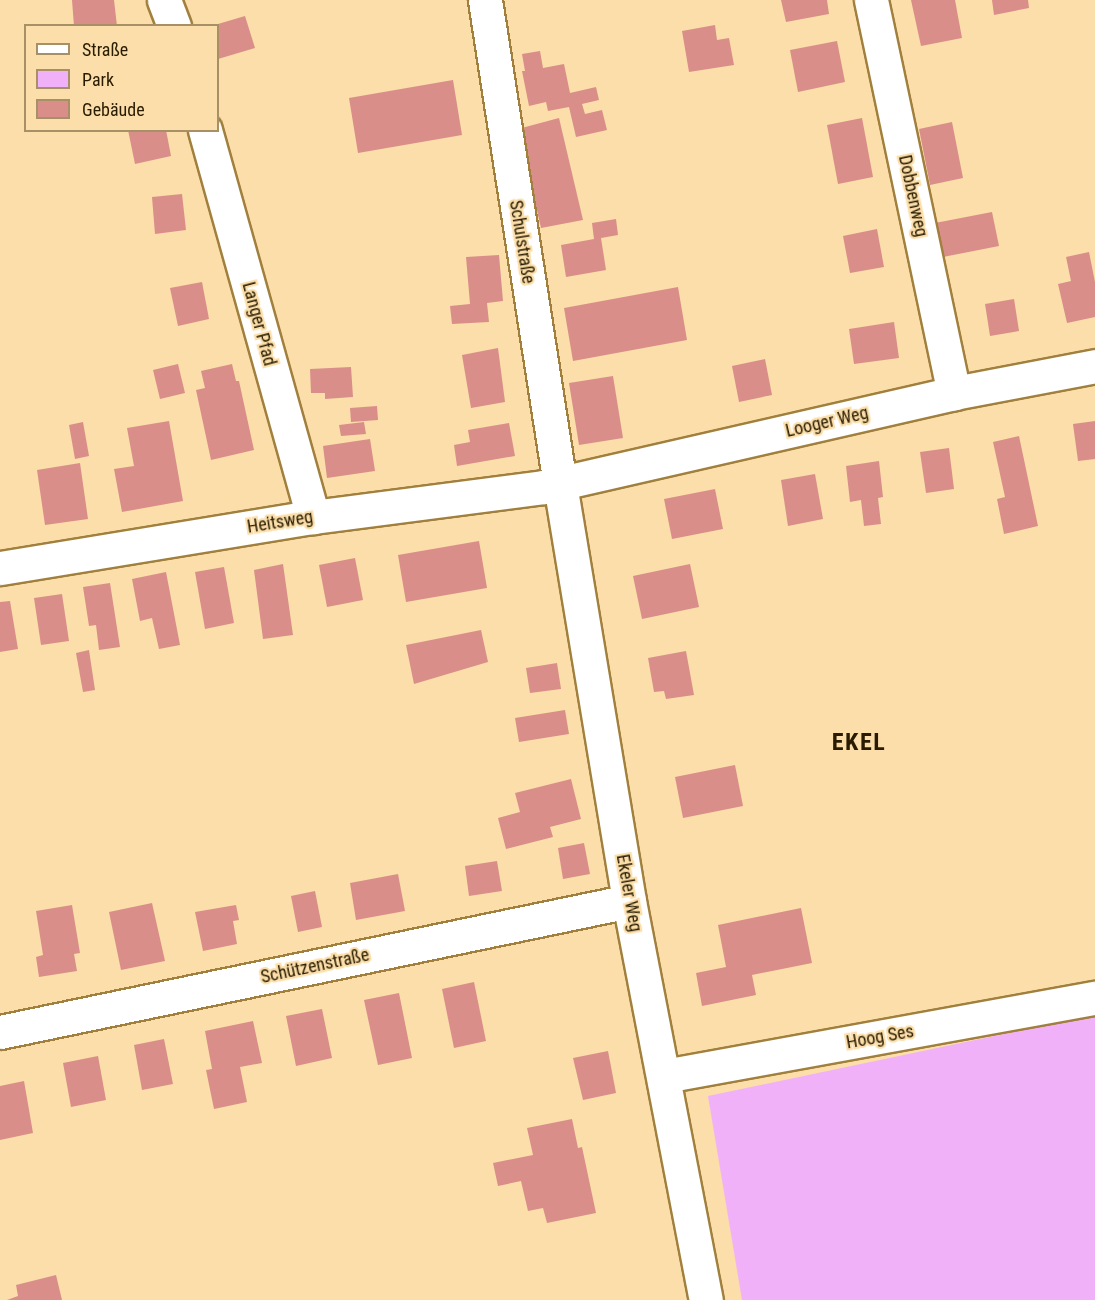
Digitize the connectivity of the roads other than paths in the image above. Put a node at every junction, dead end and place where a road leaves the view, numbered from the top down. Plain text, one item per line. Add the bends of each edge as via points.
1 (164, 0) edge
2 (485, 0) edge
3 (871, 0) edge
4 (173, 24) edge
5 (206, 132) edge
6 (1095, 366) edge
7 (954, 393) junction
8 (561, 484) junction
9 (313, 517) junction
10 (0, 568) edge
11 (629, 901) junction
12 (1095, 998) edge
13 (0, 1032) edge
14 (664, 1076) junction
15 (706, 1300) edge

1 - 4 street
2 - 8 street, Schulstraße
3 - 7 street, Dobbenweg
5 - 9 street, Langer Pfad
6 - 7 street, Looger Weg
7 - 8 street, Looger Weg
8 - 9 street, Heitsweg
8 - 11 street, Ekeler Weg
9 - 10 street, Heitsweg
11 - 13 street, Schützenstraße
11 - 14 street, Ekeler Weg
12 - 14 street, Hoog Ses
14 - 15 street, Ekeler Weg

